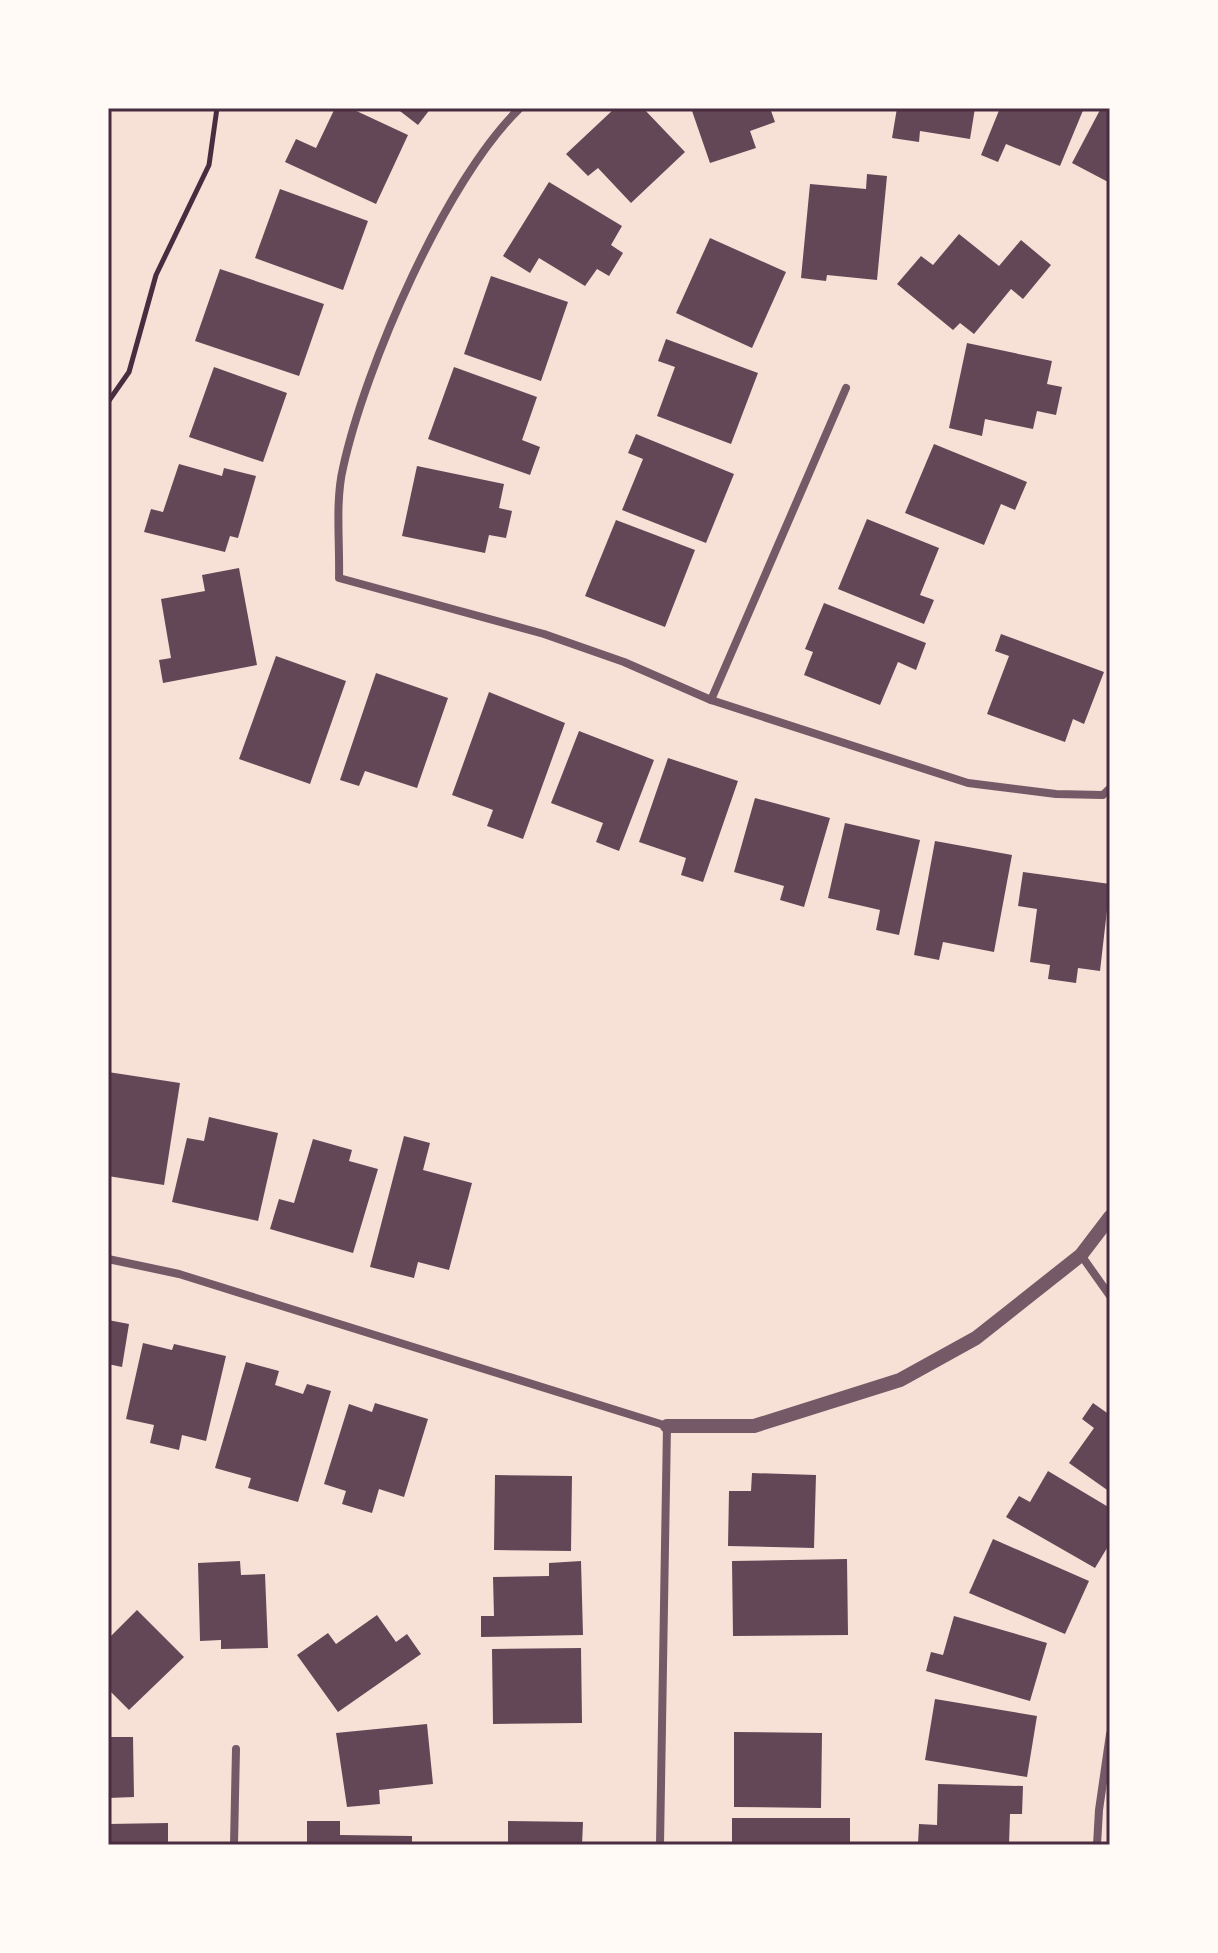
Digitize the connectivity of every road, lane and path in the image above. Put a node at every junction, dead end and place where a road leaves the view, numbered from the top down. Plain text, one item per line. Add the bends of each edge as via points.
1 (217, 108) edge
2 (520, 108) edge
3 (846, 388) dead end
4 (108, 402) edge
5 (711, 700) junction
6 (1110, 788) edge
7 (1110, 1217) edge
8 (1081, 1255) junction
9 (108, 1259) edge
10 (1110, 1296) edge
11 (667, 1426) junction
12 (1110, 1734) edge
13 (236, 1749) dead end
14 (234, 1845) edge
15 (660, 1845) edge
16 (1097, 1845) edge

1 - 4 path via 209,165 156,275 129,372
2 - 5 street via 440,219 376,362 342,470 339,578 544,634
3 - 5 street
5 - 6 street via 968,783 1056,794 1103,795
7 - 8 street
8 - 10 street
8 - 11 street via 976,1338 900,1380 754,1426
9 - 11 street via 179,1274
11 - 15 street
12 - 16 street
13 - 14 street

